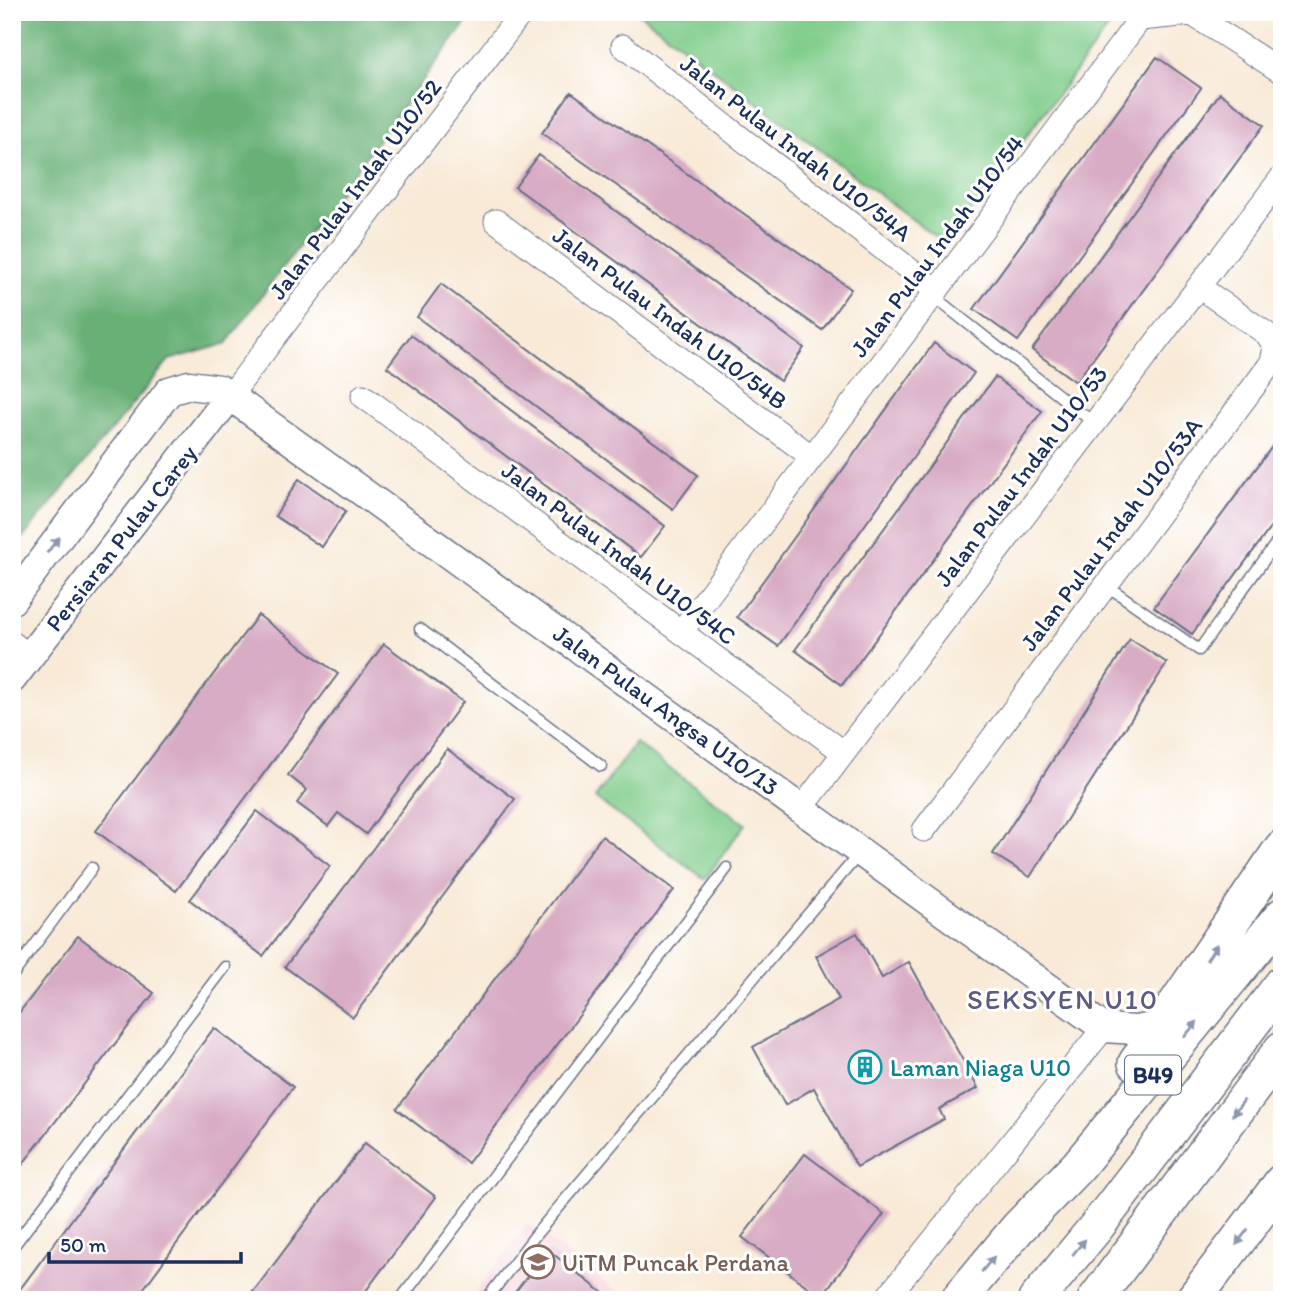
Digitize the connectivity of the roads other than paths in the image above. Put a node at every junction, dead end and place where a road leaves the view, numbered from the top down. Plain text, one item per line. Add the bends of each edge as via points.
1 (522, 12) edge
2 (624, 46) dead end
3 (1282, 72) edge
4 (1282, 177) edge
5 (496, 221) dead end
6 (1199, 287) junction
7 (935, 294) junction
8 (1279, 347) edge
9 (169, 391) joint
10 (363, 396) dead end
11 (230, 397) junction
12 (1094, 423) junction
13 (812, 457) junction
14 (1282, 535) edge
15 (1106, 585) junction
16 (12, 600) edge
17 (420, 629) dead end
18 (681, 632) junction
19 (21, 650) edge
20 (12, 679) edge
21 (843, 752) junction
22 (601, 766) dead end
23 (802, 808) junction
24 (924, 830) dead end
25 (1282, 848) edge
26 (861, 851) junction
27 (92, 868) dead end
28 (727, 868) dead end
29 (1282, 916) edge
30 (225, 967) dead end
31 (12, 976) edge
32 (1282, 984) edge
33 (1163, 1025) junction
34 (1104, 1028) junction
35 (1282, 1049) edge
36 (1282, 1182) edge
37 (1018, 1228) junction
38 (12, 1248) edge
39 (400, 1300) edge
40 (486, 1300) edge
41 (885, 1300) edge
42 (958, 1300) edge
43 (1035, 1300) edge
44 (1095, 1300) edge
45 (1193, 1300) edge

1 - 11 street, Jalan Pulau Indah U10/52
2 - 7 street, Jalan Pulau Indah U10/54A
3 - 7 street, Jalan Pulau Indah U10/54 via 1192,14 1140,19
4 - 6 street, Jalan Pulau Indah U10/53
5 - 13 street, Jalan Pulau Indah U10/54B
6 - 8 street, Jalan Pulau Indah U10/53A
6 - 12 street, Jalan Pulau Indah U10/53
7 - 12 lane
7 - 13 street, Jalan Pulau Indah U10/54
8 - 15 street, Jalan Pulau Indah U10/53A
9 - 11 street, Jalan Pulau Angsa U10/13 via 189,385 220,390
16 -> 9 street, Persiaran Pulau Carey
10 - 18 street, Jalan Pulau Indah U10/54C
11 - 19 street, Persiaran Pulau Carey
11 - 23 street, Jalan Pulau Angsa U10/13
12 - 21 street, Jalan Pulau Indah U10/53
13 - 18 street, Jalan Pulau Indah U10/54
14 - 15 lane via 1199,650
15 - 24 street, Jalan Pulau Indah U10/53A
17 - 22 lane
18 - 21 street, Jalan Pulau Indah U10/54C
19 - 20 street, Persiaran Pulau Carey
21 - 23 street, Jalan Pulau Indah U10/53
23 - 26 street, Jalan Pulau Angsa U10/13
33 -> 25 main road
26 - 34 street, Jalan Pulau Angsa U10/13
26 - 40 lane via 537,1233
27 - 31 lane
28 - 39 lane
37 -> 29 main road, B49 via 1078,1166
30 - 38 lane
43 -> 32 main road, B49
33 - 34 street via 1136,1030
33 - 37 main road
34 - 41 street
35 -> 44 main road
36 -> 45 main road
42 -> 37 main road, B49

